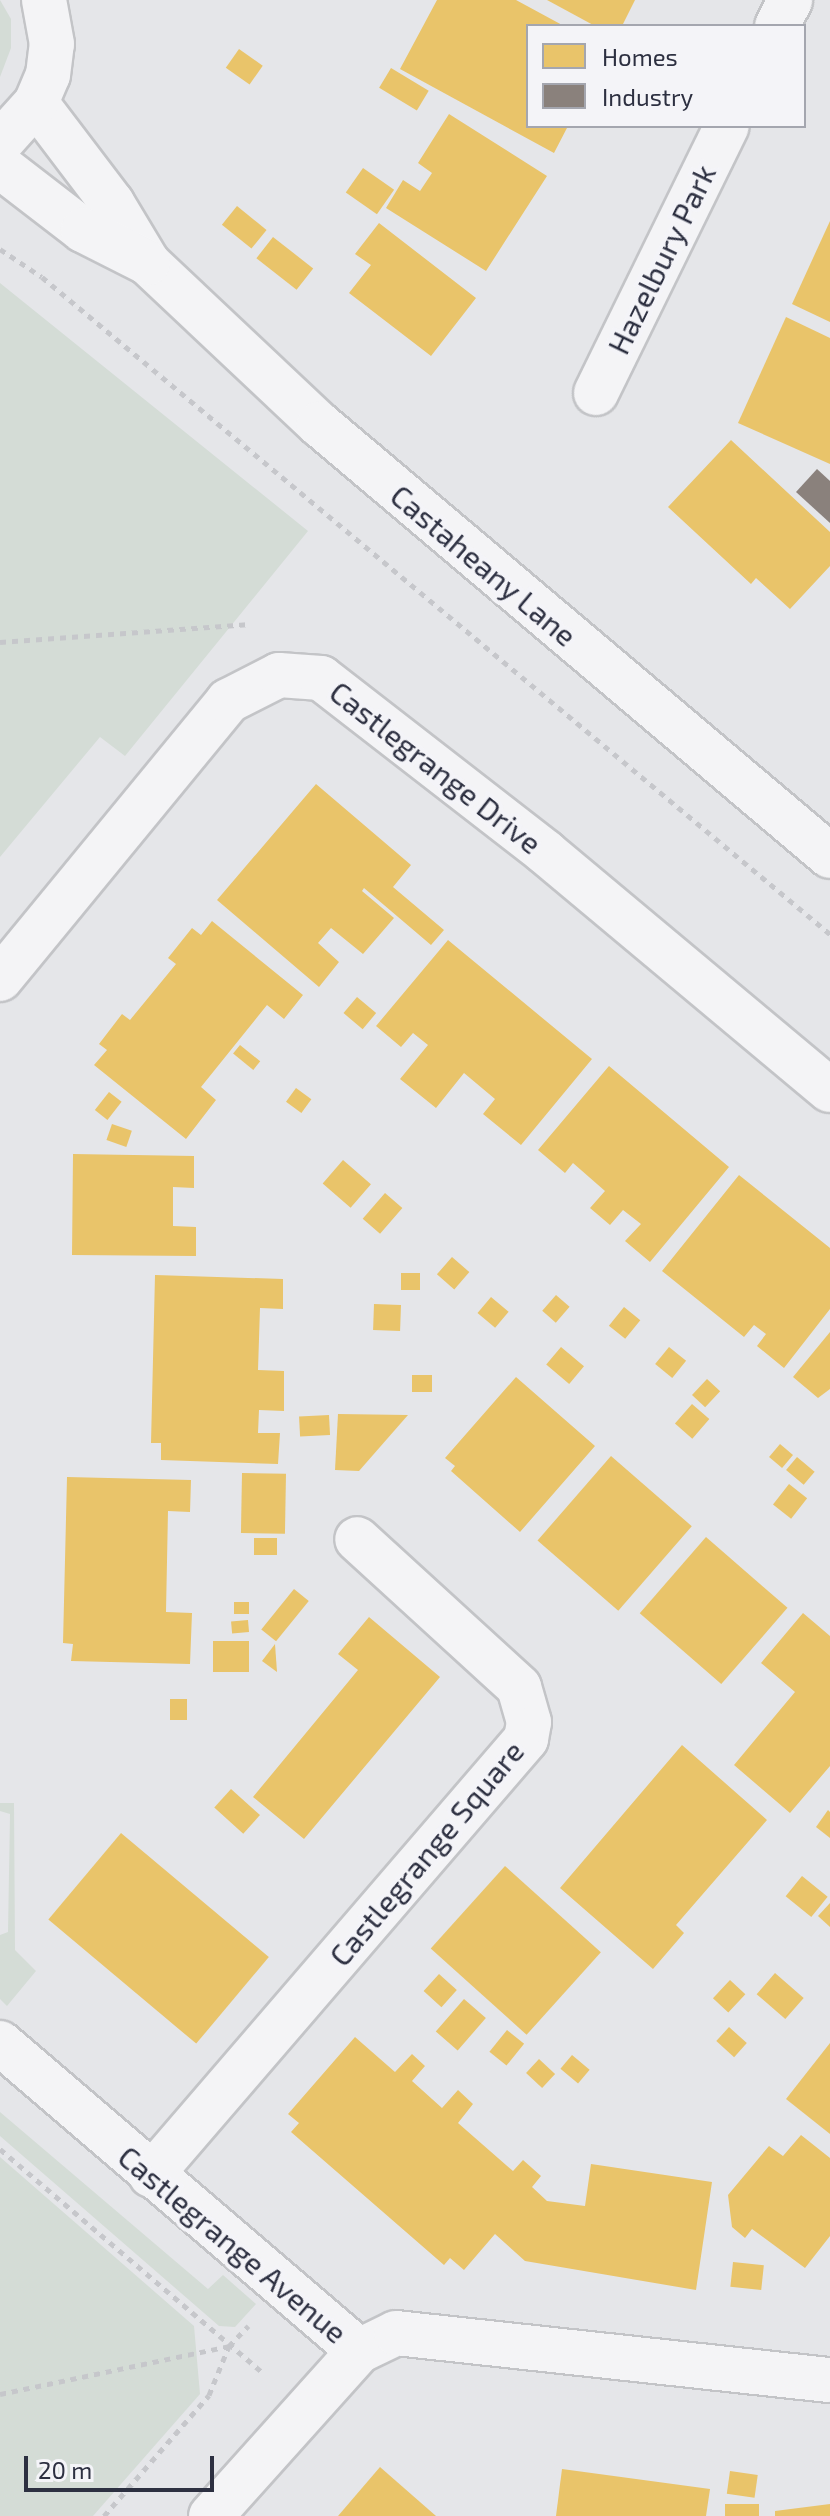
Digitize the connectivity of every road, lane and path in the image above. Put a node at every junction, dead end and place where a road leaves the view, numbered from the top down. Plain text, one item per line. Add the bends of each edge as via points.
1 (790, 0) edge
2 (48, 5) edge
3 (778, 24) edge
4 (36, 103) junction
5 (726, 128) edge
6 (0, 143) edge
7 (0, 166) edge
8 (0, 249) edge
9 (148, 263) junction
10 (596, 393) dead end
11 (263, 621) dead end
12 (0, 642) edge
13 (830, 856) edge
14 (830, 934) edge
15 (0, 979) edge
16 (830, 1090) edge
17 (357, 1539) dead end
18 (0, 2043) edge
19 (0, 2149) edge
20 (151, 2175) junction
21 (283, 2287) junction
22 (229, 2346) junction
23 (359, 2351) junction
24 (830, 2380) edge
25 (273, 2381) dead end
26 (0, 2394) edge
27 (104, 2516) edge
28 (211, 2516) edge

1 - 3 street
2 - 4 street via 52,44
4 - 6 street
4 - 9 street, Castaheany Lane via 112,203
5 - 10 street, Hazelbury Park
7 - 9 street, Castaheany Lane via 83,230
8 - 14 path via 42,277
9 - 13 street, Castaheany Lane via 319,424
11 - 12 path
15 - 16 street, Castlegrange Drive via 228,701 279,675 321,678 545,852
17 - 20 street, Castlegrange Square via 519,1687 529,1722 526,1739
18 - 20 street, Castlegrange Avenue
19 - 22 path
20 - 21 street, Castlegrange Avenue
21 - 22 path
21 - 23 street, Castlegrange Avenue
22 - 25 path
22 - 26 path
22 - 27 path via 209,2395
23 - 24 street, Castlegrange Avenue via 396,2333 424,2334
23 - 28 street

